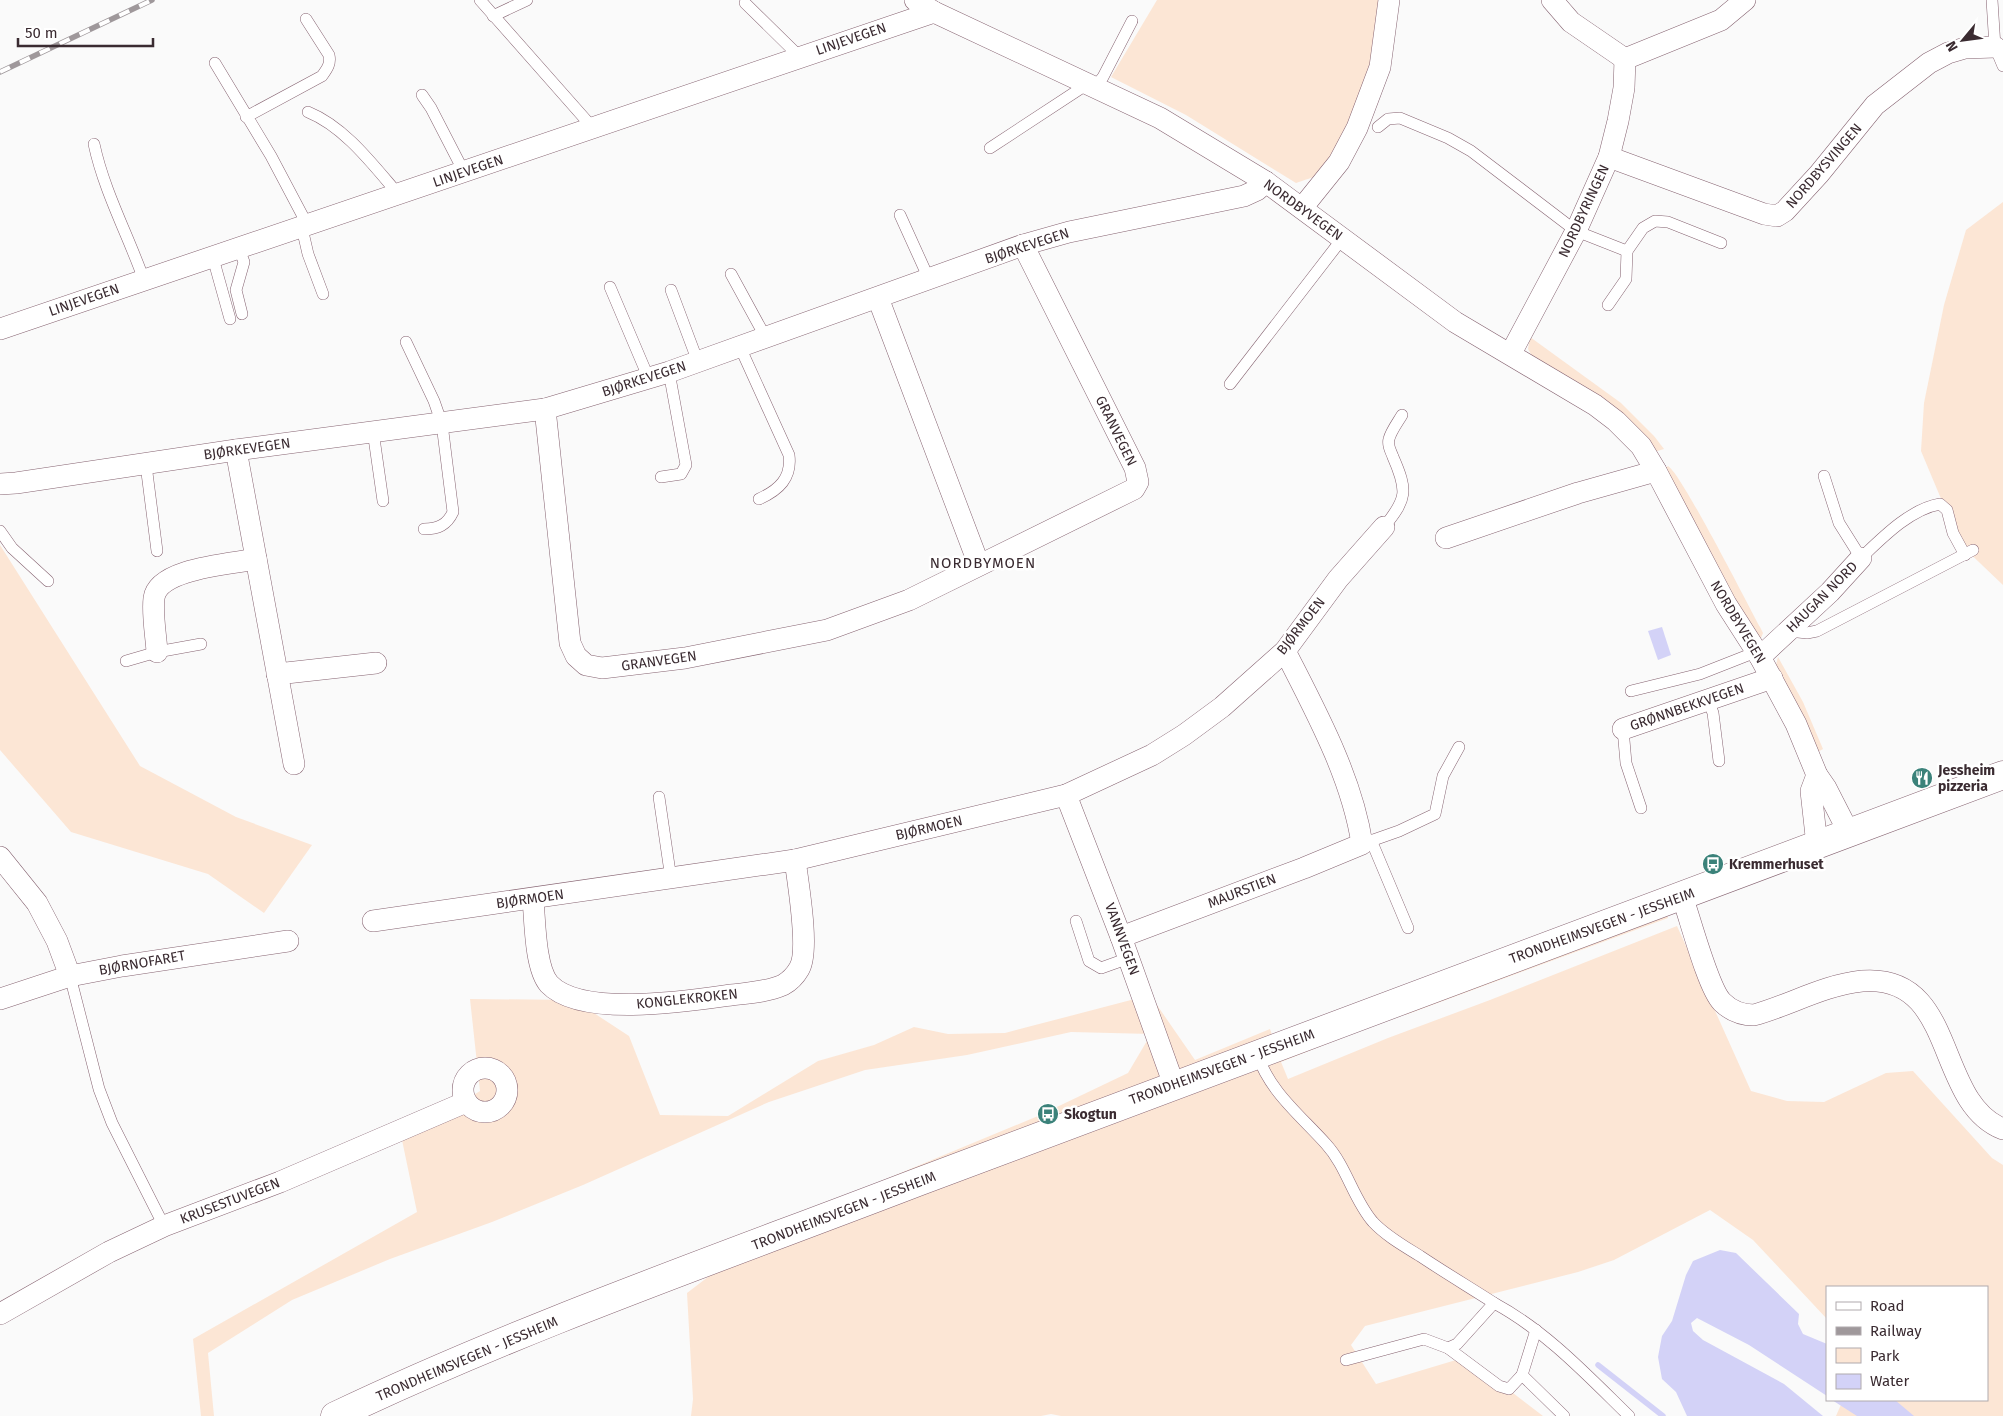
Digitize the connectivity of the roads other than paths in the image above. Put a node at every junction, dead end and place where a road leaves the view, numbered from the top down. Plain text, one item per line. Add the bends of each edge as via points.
1 (480, 0) edge
2 (527, 0) edge
3 (915, 0) edge
4 (1389, 0) edge
5 (1552, 0) edge
6 (1745, 0) edge
7 (1992, 0) edge
8 (745, 3) dead end
9 (934, 12) junction
10 (493, 16) junction
11 (306, 19) dead end
12 (1132, 21) dead end
13 (2000, 53) edge
14 (800, 57) junction
15 (1625, 59) junction
16 (215, 62) dead end
17 (1093, 85) junction
18 (422, 95) dead end
19 (308, 112) dead end
20 (246, 117) junction
21 (1378, 127) dead end
22 (592, 128) junction
23 (94, 144) dead end
24 (990, 148) dead end
25 (1609, 157) junction
26 (464, 172) junction
27 (1266, 182) junction
28 (399, 194) junction
29 (1302, 208) junction
30 (900, 216) dead end
31 (305, 227) junction
32 (1576, 231) junction
33 (1342, 239) junction
34 (1721, 243) dead end
35 (1023, 245) junction
36 (239, 249) junction
37 (1626, 252) junction
38 (213, 258) junction
39 (731, 274) dead end
40 (929, 279) junction
41 (144, 280) junction
42 (610, 287) dead end
43 (671, 290) dead end
44 (323, 294) dead end
45 (878, 298) junction
46 (1608, 305) dead end
47 (242, 314) dead end
48 (230, 319) dead end
49 (1, 328) edge
50 (766, 338) junction
51 (406, 342) dead end
52 (740, 347) junction
53 (1511, 353) junction
54 (698, 362) junction
55 (669, 372) junction
56 (649, 379) junction
57 (1230, 384) dead end
58 (545, 409) junction
59 (1402, 415) dead end
60 (442, 424) junction
61 (372, 431) junction
62 (236, 450) junction
63 (146, 465) junction
64 (1656, 471) junction
65 (1824, 476) dead end
66 (661, 477) dead end
67 (0, 484) edge
68 (759, 499) dead end
69 (382, 501) dead end
70 (1384, 527) joint
71 (424, 529) dead end
72 (0, 531) edge
73 (1446, 538) dead end
74 (157, 551) dead end
75 (1861, 558) junction
76 (256, 559) junction
77 (979, 565) junction
78 (48, 582) dead end
79 (1789, 631) junction
80 (201, 644) dead end
81 (1284, 651) junction
82 (157, 652) junction
83 (1758, 654) junction
84 (126, 661) dead end
85 (376, 663) dead end
86 (278, 674) junction
87 (1772, 678) junction
88 (1631, 691) dead end
89 (1708, 700) junction
90 (1623, 729) joint
91 (1459, 747) dead end
92 (1719, 761) dead end
93 (294, 764) dead end
94 (1817, 775) junction
95 (2003, 775) edge
96 (1066, 794) junction
97 (659, 797) dead end
98 (1642, 808) dead end
99 (1849, 833) junction
100 (1367, 842) junction
101 (1817, 845) junction
102 (0, 857) edge
103 (796, 860) junction
104 (671, 879) junction
105 (1682, 896) junction
106 (533, 899) junction
107 (373, 921) dead end
108 (1076, 921) dead end
109 (1408, 928) dead end
110 (1121, 937) junction
111 (288, 941) dead end
112 (1129, 958) junction
113 (70, 976) junction
114 (0, 999) edge
115 (1257, 1054) junction
116 (1174, 1085) junction
117 (466, 1102) dead end
118 (2003, 1129) edge
119 (164, 1226) junction
120 (1494, 1303) junction
121 (0, 1314) edge
122 (1536, 1330) junction
123 (1448, 1348) junction
124 (1346, 1360) dead end
125 (1522, 1375) junction
126 (335, 1416) edge
127 (1564, 1416) edge
128 (1629, 1416) edge

1 - 10 lane
2 - 10 lane
3 - 9 street, NORDBYVEGEN
4 - 29 street via 1380,67 1357,128 1326,180
5 - 15 street via 1571,22
6 - 15 street via 1721,20
7 - 13 lane
8 - 14 lane
9 - 14 street, LINJEVEGEN
9 - 17 street, NORDBYVEGEN
10 - 22 lane
11 - 20 lane via 329,55 328,68 322,76
12 - 17 lane via 1103,77
13 - 25 street, NORDBYSVINGEN via 1965,48 1948,53 1902,82 1875,105 1809,186 1777,216
14 - 22 street, LINJEVEGEN
15 - 25 street, NORDBYRINGEN via 1622,96
16 - 20 lane
17 - 24 lane
17 - 27 street, NORDBYVEGEN via 1160,118
18 - 26 lane
19 - 28 lane via 323,118 339,132
20 - 31 lane via 271,156
21 - 32 lane via 1388,119 1400,118 1448,138 1471,151
22 - 26 street, LINJEVEGEN
23 - 41 lane via 109,194
25 - 32 street, NORDBYRINGEN
26 - 28 street, LINJEVEGEN
27 - 29 street, NORDBYVEGEN
27 - 35 street, BJØRKEVEGEN via 1244,196 1078,230
28 - 31 street, LINJEVEGEN
29 - 33 street, NORDBYVEGEN
30 - 40 lane
31 - 36 street, LINJEVEGEN
31 - 44 lane via 308,254
32 - 37 lane
32 - 53 street, NORDBYRINGEN
33 - 53 street, NORDBYVEGEN via 1455,322
33 - 57 lane
34 - 37 lane via 1668,222 1655,221 1643,228
35 - 40 street, BJØRKEVEGEN
35 - 77 street, GRANVEGEN via 1135,468 1138,482 1134,489
36 - 38 street, LINJEVEGEN
36 - 47 lane via 244,262 236,290
37 - 46 lane via 1626,279
38 - 41 street, LINJEVEGEN
38 - 48 lane
39 - 50 lane
40 - 45 street, BJØRKEVEGEN
41 - 49 street, LINJEVEGEN
42 - 56 lane
43 - 54 lane
45 - 50 street, BJØRKEVEGEN
45 - 77 street
50 - 52 street, BJØRKEVEGEN
51 - 60 lane
52 - 54 street, BJØRKEVEGEN
52 - 68 lane via 790,455 784,483
53 - 64 street, NORDBYVEGEN via 1616,421 1641,446
54 - 55 street, BJØRKEVEGEN
55 - 56 street, BJØRKEVEGEN
55 - 66 lane via 686,465 681,474
56 - 58 street, BJØRKEVEGEN
58 - 60 street, BJØRKEVEGEN
58 - 77 street, GRANVEGEN via 570,643 576,656 586,665 602,668 685,658 827,630 909,600
59 - 70 lane via 1389,438 1389,448 1405,494 1400,507
60 - 61 street, BJØRKEVEGEN
60 - 71 lane via 452,512 441,527
61 - 62 street, BJØRKEVEGEN
61 - 69 lane
62 - 63 street, BJØRKEVEGEN
62 - 76 street
63 - 67 street, BJØRKEVEGEN
63 - 74 lane
64 - 73 street via 1578,493
64 - 83 street, NORDBYVEGEN via 1726,604
65 - 75 lane, HAUGAN NORD via 1839,523
70 - 81 street, BJØRMOEN via 1338,579
72 - 78 lane via 12,548
75 - 79 street, HAUGAN NORD
75 - 79 lane via 1896,528 1931,506 1940,504 1947,510 1953,533 1969,553 1817,631
76 - 82 street via 178,574 162,583 154,597
76 - 86 street
79 - 83 street, HAUGAN NORD
80 - 82 lane
81 - 96 street, BJØRMOEN via 1222,707 1184,735 1152,755
81 - 100 street via 1316,712
82 - 84 lane
83 - 87 street, NORDBYVEGEN
83 - 88 lane via 1700,674
85 - 86 street
86 - 93 street
87 - 89 street, GRØNNBEKKVEGEN
87 - 94 street, NORDBYVEGEN
89 - 90 street, GRØNNBEKKVEGEN
89 - 92 lane via 1713,713
90 - 98 lane, GRØNNBEKKVEGEN via 1626,763
91 - 100 lane, MAURSTIEN via 1443,776 1435,814
94 - 99 street, NORDBYVEGEN
94 - 101 street via 1811,792
95 - 99 main road, TRONDHEIMSVEGEN - JESSHEIM
96 - 103 street, BJØRMOEN
96 - 110 street, VANNVEGEN
97 - 104 lane
99 - 101 main road, TRONDHEIMSVEGEN - JESSHEIM
100 - 109 lane
100 - 110 street, MAURSTIEN
101 - 105 main road, TRONDHEIMSVEGEN - JESSHEIM
102 - 113 street via 37,903 57,941
103 - 104 street, BJØRMOEN
103 - 106 street, KONGLEKROKEN via 804,953 800,968 792,979 777,987 719,997 651,1005 616,1004 568,996 549,984 544,976
104 - 106 street, BJØRMOEN
105 - 115 main road, TRONDHEIMSVEGEN - JESSHEIM
105 - 118 street via 1712,983 1720,1000 1730,1009 1742,1015 1754,1015 1842,984 1880,980 1898,984 1930,1013 1975,1109
106 - 107 street, BJØRMOEN
108 - 112 lane via 1088,961 1101,968
110 - 112 street, VANNVEGEN
111 - 113 street, BJØRNOFARET via 171,957
112 - 116 street, VANNVEGEN
113 - 114 street, BJØRNOFARET
113 - 119 lane via 99,1089 112,1124
115 - 116 main road, TRONDHEIMSVEGEN - JESSHEIM
115 - 120 lane via 1277,1093 1327,1144 1343,1166 1373,1222 1389,1236
116 - 126 main road, TRONDHEIMSVEGEN - JESSHEIM via 567,1317
117 - 119 street, KRUSESTUVEGEN via 280,1182
119 - 121 street, KRUSESTUVEGEN via 109,1252
120 - 122 lane
120 - 123 lane via 1457,1344
122 - 125 lane
122 - 128 lane
123 - 124 lane via 1424,1339
123 - 125 lane via 1499,1386 1509,1389
125 - 127 lane

